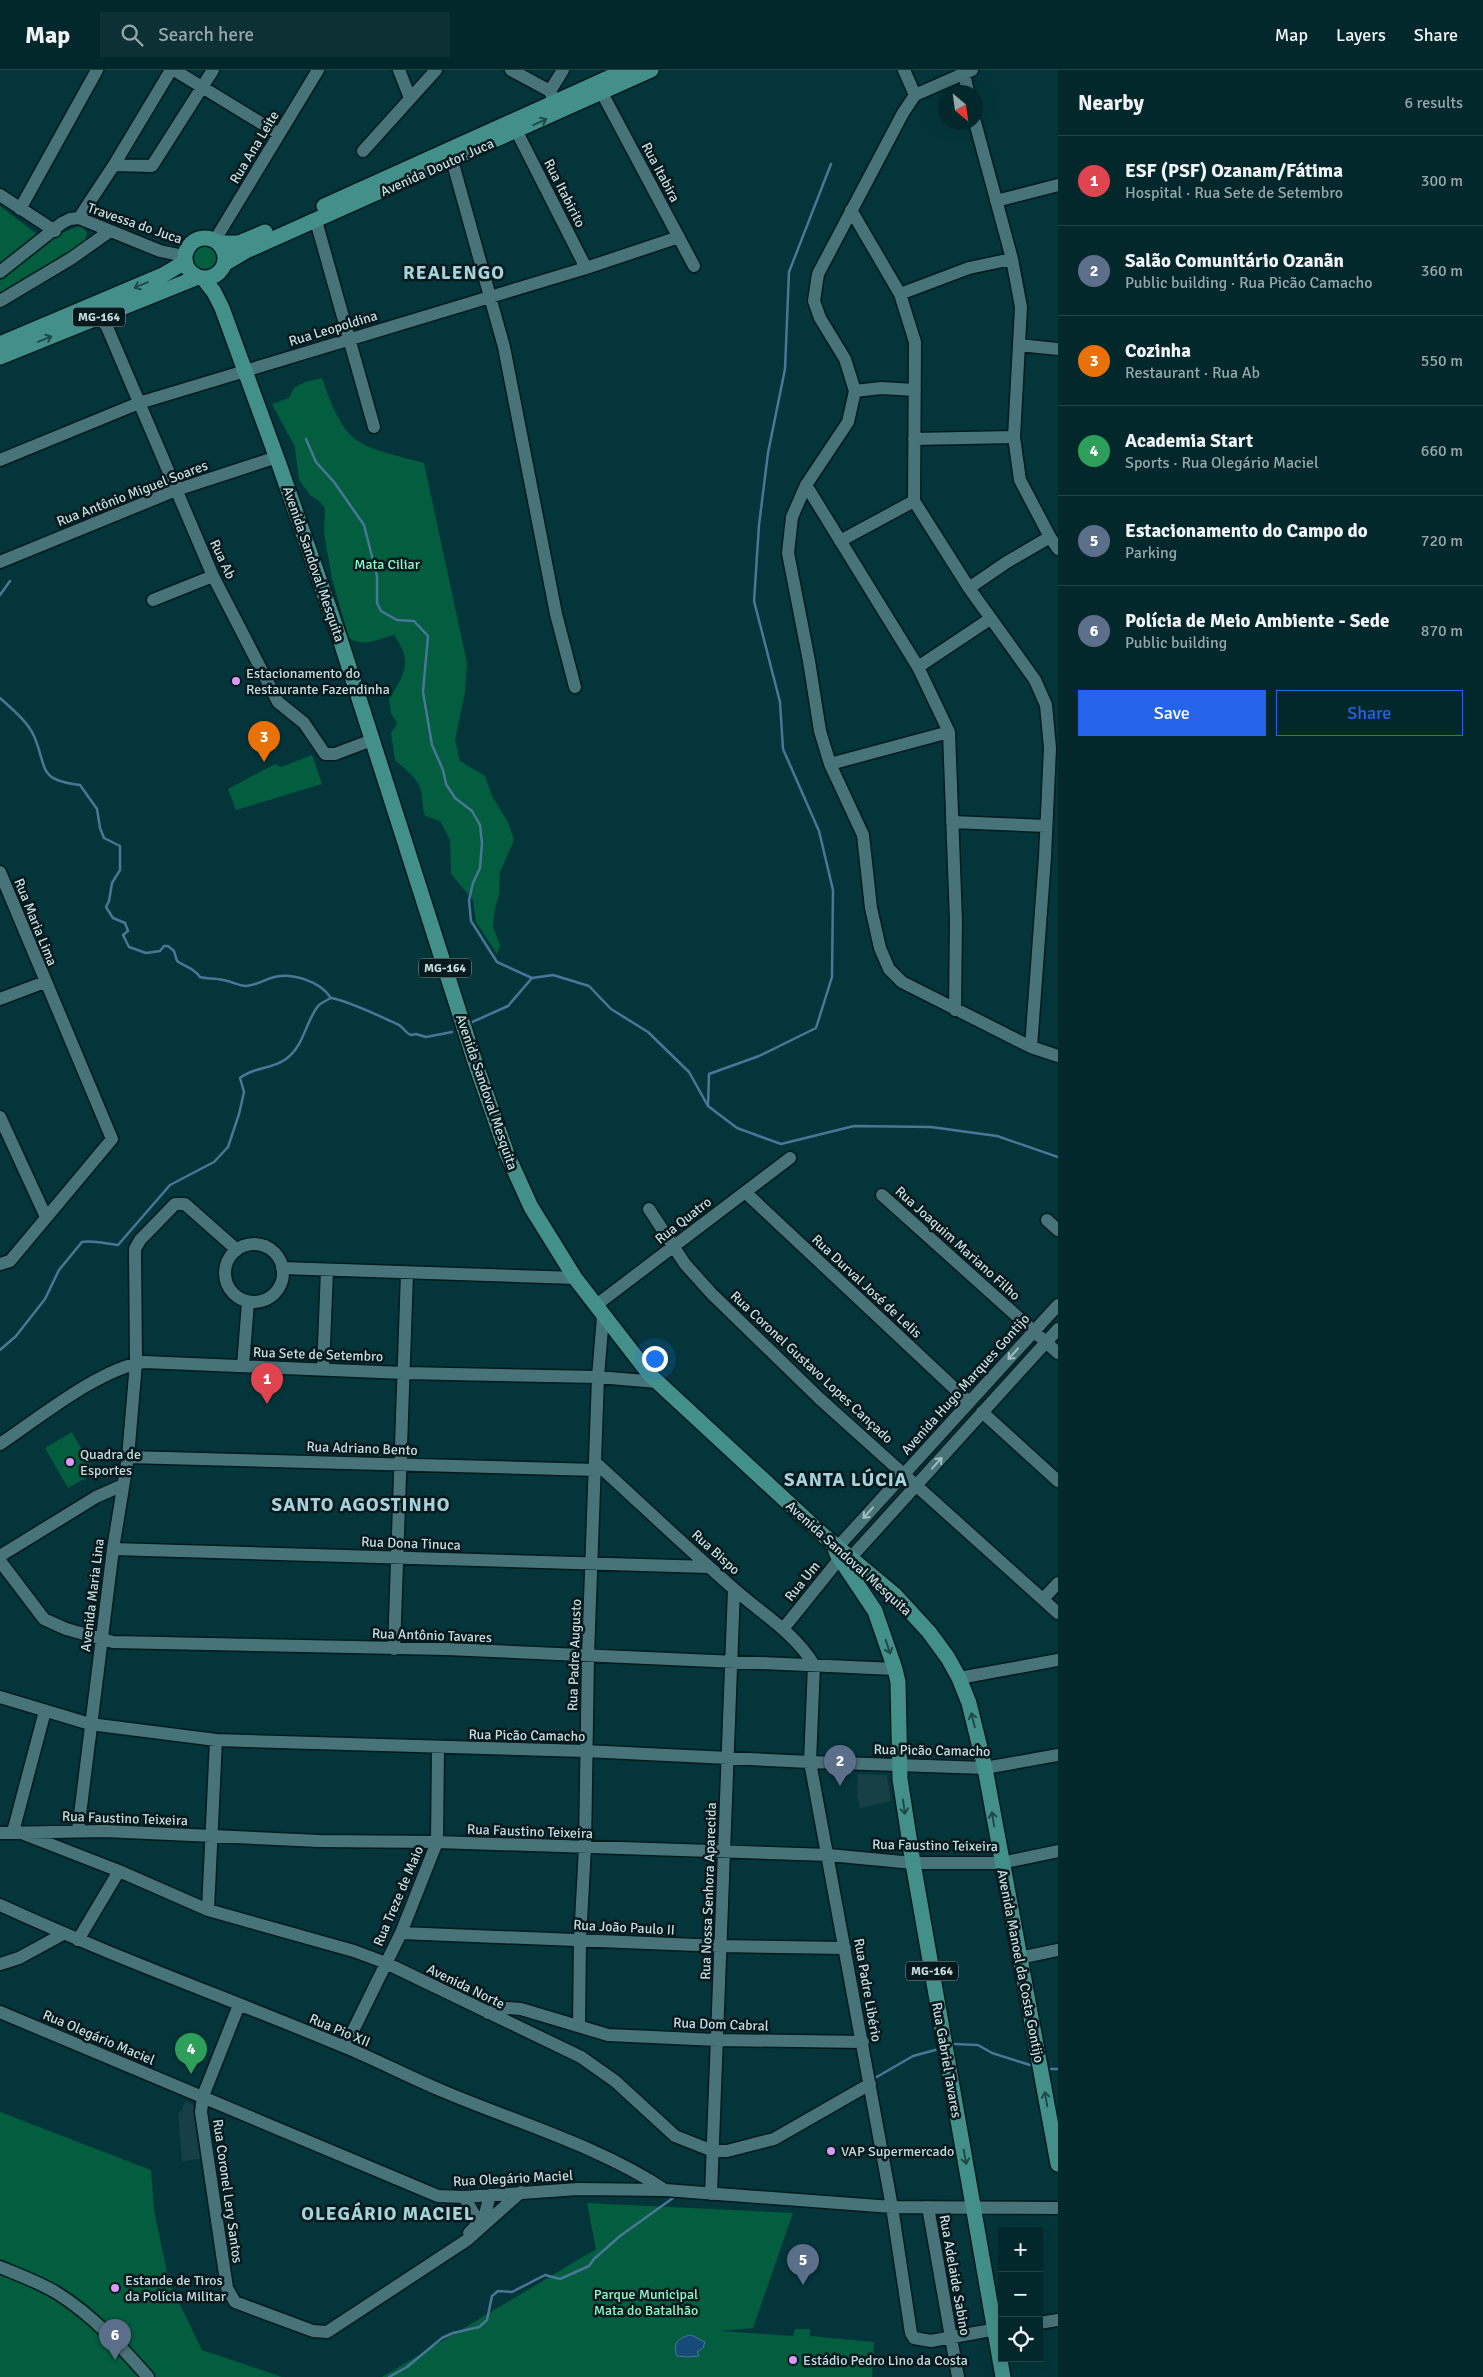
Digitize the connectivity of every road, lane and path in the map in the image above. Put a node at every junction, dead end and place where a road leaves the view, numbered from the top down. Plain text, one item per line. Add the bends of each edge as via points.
1 (97, 70) edge
2 (172, 70) edge
3 (213, 70) edge
4 (318, 70) edge
5 (399, 70) edge
6 (436, 70) edge
7 (511, 70) edge
8 (563, 70) edge
9 (626, 70) edge
10 (651, 70) edge
11 (904, 70) edge
12 (968, 72) edge
13 (968, 85) edge
14 (202, 88) junction
15 (602, 93) junction
16 (915, 95) junction
17 (410, 98) junction
18 (554, 102) junction
19 (977, 130) edge
20 (517, 132) junction
21 (279, 134) junction
22 (363, 151) dead end
23 (452, 160) junction
24 (114, 165) junction
25 (1058, 185) edge
26 (0, 195) edge
27 (996, 201) junction
28 (20, 209) junction
29 (851, 210) junction
30 (79, 218) junction
31 (316, 221) junction
32 (55, 231) junction
33 (110, 231) junction
34 (678, 236) junction
35 (217, 241) junction
36 (184, 259) junction
37 (1012, 259) junction
38 (694, 266) dead end
39 (222, 267) junction
40 (586, 268) junction
41 (0, 272) edge
42 (200, 278) junction
43 (900, 294) junction
44 (492, 297) junction
45 (0, 301) edge
46 (222, 308) junction
47 (99, 316) junction
48 (349, 338) junction
49 (0, 344) edge
50 (1019, 345) junction
51 (1058, 350) edge
52 (0, 357) edge
53 (244, 372) junction
54 (915, 390) junction
55 (855, 391) junction
56 (139, 403) junction
57 (374, 427) dead end
58 (1014, 438) junction
59 (914, 439) junction
60 (277, 457) junction
61 (0, 460) edge
62 (806, 485) junction
63 (176, 490) junction
64 (914, 501) junction
65 (1050, 537) junction
66 (840, 541) junction
67 (1058, 549) edge
68 (0, 562) edge
69 (213, 576) junction
70 (969, 588) junction
71 (153, 600) dead end
72 (990, 619) junction
73 (918, 667) junction
74 (575, 687) dead end
75 (1052, 703) edge
76 (949, 732) junction
77 (372, 740) junction
78 (830, 764) junction
79 (952, 822) junction
80 (1046, 826) junction
81 (1052, 857) edge
82 (0, 872) edge
83 (45, 982) junction
84 (0, 999) edge
85 (955, 1010) junction
86 (1031, 1047) junction
87 (1058, 1056) edge
88 (0, 1117) edge
89 (790, 1158) dead end
90 (745, 1192) junction
91 (882, 1195) dead end
92 (649, 1209) dead end
93 (46, 1217) junction
94 (1047, 1220) dead end
95 (1058, 1230) edge
96 (673, 1247) junction
97 (237, 1250) junction
98 (0, 1264) edge
99 (282, 1268) junction
100 (327, 1270) junction
101 (407, 1273) junction
102 (575, 1278) junction
103 (248, 1302) junction
104 (1058, 1305) edge
105 (599, 1311) junction
106 (1058, 1329) edge
107 (1033, 1331) junction
108 (1046, 1342) junction
109 (1058, 1353) edge
110 (136, 1363) junction
111 (243, 1366) junction
112 (323, 1369) junction
113 (404, 1373) junction
114 (598, 1377) junction
115 (657, 1382) junction
116 (969, 1402) junction
117 (982, 1412) junction
118 (0, 1444) edge
119 (128, 1457) junction
120 (399, 1464) junction
121 (596, 1466) junction
122 (905, 1473) junction
123 (1058, 1481) edge
124 (917, 1484) junction
125 (122, 1485) junction
126 (113, 1549) junction
127 (0, 1556) edge
128 (844, 1557) junction
129 (396, 1558) junction
130 (0, 1561) edge
131 (592, 1564) junction
132 (710, 1567) junction
133 (1058, 1583) edge
134 (734, 1590) junction
135 (894, 1595) junction
136 (1044, 1598) junction
137 (875, 1611) junction
138 (1058, 1613) edge
139 (783, 1629) junction
140 (102, 1640) junction
141 (394, 1648) junction
142 (588, 1656) junction
143 (1058, 1660) edge
144 (730, 1661) junction
145 (814, 1665) junction
146 (895, 1668) junction
147 (959, 1678) junction
148 (0, 1697) edge
149 (45, 1710) junction
150 (90, 1724) junction
151 (216, 1740) junction
152 (438, 1748) junction
153 (585, 1751) junction
154 (1058, 1755) edge
155 (729, 1758) junction
156 (810, 1762) junction
157 (900, 1764) junction
158 (985, 1768) junction
159 (78, 1831) junction
160 (11, 1832) edge
161 (210, 1836) junction
162 (438, 1842) junction
163 (585, 1848) junction
164 (1058, 1851) edge
165 (725, 1853) junction
166 (829, 1855) junction
167 (913, 1863) junction
168 (1001, 1863) junction
169 (119, 1871) junction
170 (0, 1905) edge
171 (208, 1910) junction
172 (401, 1933) junction
173 (63, 1934) junction
174 (78, 1940) junction
175 (580, 1940) junction
176 (721, 1946) junction
177 (845, 1948) junction
178 (1058, 1950) edge
179 (1019, 1958) junction
180 (386, 1963) junction
181 (0, 1964) edge
182 (239, 2005) junction
183 (0, 2012) edge
184 (488, 2013) junction
185 (579, 2026) junction
186 (717, 2040) junction
187 (863, 2042) junction
188 (345, 2047) junction
189 (870, 2084) junction
190 (203, 2096) junction
191 (713, 2151) junction
192 (1058, 2164) edge
193 (665, 2190) junction
194 (521, 2192) junction
195 (711, 2194) junction
196 (490, 2195) junction
197 (464, 2198) junction
198 (892, 2207) junction
199 (974, 2207) junction
200 (928, 2208) junction
201 (1058, 2208) edge
202 (476, 2230) junction
203 (0, 2267) edge
204 (1058, 2320) edge
205 (1043, 2322) edge
206 (998, 2328) edge
207 (951, 2336) junction
208 (1001, 2362) edge
209 (148, 2377) edge
210 (958, 2377) edge
211 (1003, 2377) edge

1 - 28 street
2 - 14 street
2 - 24 street
3 - 14 street
4 - 21 street, Rua Ana Leite
5 - 17 street
6 - 17 street
7 - 18 street
8 - 18 street
9 - 18 main road, Avenida Doutor Juca
10 - 15 main road, Avenida Doutor Juca
11 - 16 street
12 - 13 street
12 - 16 street
14 - 21 street
14 - 24 street via 152,166
15 - 18 main road, Avenida Doutor Juca
15 - 34 street, Rua Itabira
16 - 29 street
17 - 22 street
20 -> 18 main road, Avenida Doutor Juca
18 - 35 main road, Avenida Doutor Juca via 240,243
19 - 27 street
20 - 23 main road, Avenida Doutor Juca
20 - 40 street, Rua Itabirito
21 - 35 street, Rua Ana Leite
23 - 31 main road, Avenida Doutor Juca
23 - 44 street
24 - 30 street
25 - 27 street
26 - 28 street
27 - 37 street
28 - 32 street
29 - 43 street
29 - 55 street via 818,274 814,301 820,318 846,359
30 - 32 street, Travessa do Juca via 70,219
30 - 33 street, Travessa do Juca
31 - 39 main road, Avenida Doutor Juca via 246,252
31 - 48 street
32 - 41 street, Travessa do Juca
33 - 36 street, Travessa do Juca
33 - 45 street
34 - 38 street, Rua Itabira
34 - 40 street, Rua Leopoldina
35 - 36 main road, MG-164 via 209,238 195,240
35 - 39 main road, MG-164 via 224,253
36 - 42 main road, MG-164 via 187,269
36 -> 49 main road, MG-164 via 164,275
37 - 43 street via 969,268
37 - 50 street via 1022,307
39 - 42 main road, MG-164 via 210,278
39 - 46 main road, Avenida Sandoval Mesquita / MG-164
40 - 44 street, Rua Leopoldina
42 - 46 main road, Avenida Sandoval Mesquita / MG-164 via 214,292
42 - 47 main road, MG-164
43 - 54 street via 915,342
44 - 48 street, Rua Leopoldina
44 - 74 street via 556,614
46 - 53 main road, Avenida Sandoval Mesquita / MG-164
52 -> 47 main road, MG-164
47 - 56 street, Rua Ab via 107,326
48 - 53 street, Rua Leopoldina
48 - 57 street
50 - 51 street
50 - 58 street
53 - 56 street, Rua Leopoldina
53 - 60 main road, Avenida Sandoval Mesquita / MG-164
54 - 55 street via 881,388
54 - 59 street
55 - 62 street via 848,422
56 - 61 street, Rua Leopoldina
56 - 63 street, Rua Ab
58 - 59 street
58 - 65 street via 1020,480
59 - 64 street
60 - 63 street, Rua Antônio Miguel Soares
60 - 77 main road, Avenida Sandoval Mesquita / MG-164
62 - 66 street
62 - 78 street via 792,518 788,553 820,731
63 - 68 street, Rua Antônio Miguel Soares
63 - 69 street, Rua Ab
64 - 66 street
64 - 70 street
65 - 67 street
65 - 70 street
66 - 73 street
69 - 71 street
69 - 77 street, Rua Ab via 278,702 304,723 325,754 335,754
70 - 72 street
72 - 73 street
72 - 75 street
73 - 76 street
75 - 80 street
76 - 78 street
76 - 79 street
77 - 102 main road, Avenida Sandoval Mesquita / MG-164 via 507,1154 531,1207
78 - 85 street via 863,835 871,908 880,948 889,969 902,982
79 - 80 street
79 - 85 street
80 - 81 street
81 - 86 street
82 - 83 street, Rua Maria Lima
83 - 84 street
83 - 93 street, Rua Maria Lima via 112,1139
85 - 86 street
86 - 87 street
88 - 93 street
89 - 90 street, Rua Quatro
90 - 96 street, Rua Quatro
90 - 116 street, Rua Durval José de Lelis
91 - 107 street, Rua Joaquim Mariano Filho
92 - 96 street, Rua Coronel Gustavo Lopes Cançado
93 - 98 street via 10,1261
94 - 95 street
96 - 105 street, Rua Quatro
96 - 122 street, Rua Coronel Gustavo Lopes Cançado via 712,1294 820,1398
97 - 99 street via 255,1244 265,1246 276,1255
97 - 103 street via 226,1265 225,1274 232,1292
97 - 110 street, Avenida Maria Lina via 185,1204 175,1204 140,1240 134,1262
99 - 100 street
99 - 103 street via 283,1277 274,1294 257,1302
100 - 101 street
100 - 112 street
101 - 102 street
101 - 113 street
102 - 105 main road, Avenida Sandoval Mesquita / MG-164
103 - 111 street
104 - 107 street, Avenida Hugo Marques Gontijo
105 - 114 street, Rua Padre Augusto
105 - 115 main road, Avenida Sandoval Mesquita / MG-164
106 - 108 street
107 - 108 street, Rua Joaquim Mariano Filho
107 -> 116 street, Avenida Hugo Marques Gontijo
108 - 109 street, Rua Joaquim Mariano Filho
108 - 117 street
110 - 111 street, Rua Sete de Setembro
110 - 118 street, Rua Sete de Setembro via 99,1379
110 - 119 street, Avenida Maria Lina
111 - 112 street, Rua Sete de Setembro
112 - 113 street, Rua Sete de Setembro
113 - 114 street, Rua Sete de Setembro
113 - 120 street
114 - 115 street, Rua Sete de Setembro
114 - 121 street, Rua Padre Augusto
115 - 128 main road, Avenida Sandoval Mesquita / MG-164
116 - 122 street, Avenida Hugo Marques Gontijo
117 - 123 street
124 -> 117 street
119 - 120 street, Rua Adriano Bento
119 - 125 street, Avenida Maria Lina
120 - 121 street, Rua Adriano Bento
120 - 129 street
121 - 131 street, Rua Padre Augusto
121 - 132 street, Rua Bispo
122 - 124 street, Rua Coronel Gustavo Lopes Cançado
122 -> 128 street, Avenida Hugo Marques Gontijo
124 - 128 street
124 - 136 street, Rua Coronel Gustavo Lopes Cançado
125 - 126 street, Avenida Maria Lina
125 - 127 street via 88,1501
126 - 129 street, Rua Dona Tinuca
126 - 140 street, Avenida Maria Lina
128 - 135 main road, Avenida Sandoval Mesquita
128 - 137 main road, Rua Gabriel Tavares / MG-164
128 - 139 street, Rua Um
129 - 131 street, Rua Dona Tinuca
129 - 141 street
130 - 140 street, Rua Antônio Tavares via 44,1619
131 - 132 street, Rua Dona Tinuca
131 - 142 street, Rua Padre Augusto
132 - 134 street, Rua Bispo
133 - 136 street
134 - 139 street, Rua Bispo
134 - 144 street, Rua Nossa Senhora Aparecida
135 - 137 main road via 883,1592 878,1595 874,1600
135 - 147 main road, Avenida Sandoval Mesquita via 929,1632
136 - 138 street, Rua Coronel Gustavo Lopes Cançado
137 -> 146 main road, Rua Gabriel Tavares / MG-164
139 - 145 street, Rua Bispo
140 - 141 street, Rua Antônio Tavares
140 - 150 street, Avenida Maria Lina
141 - 142 street, Rua Antônio Tavares
142 - 144 street, Rua Antônio Tavares
142 - 153 street, Rua Padre Augusto
143 - 147 street
144 - 145 street, Rua Antônio Tavares
144 - 155 street, Rua Nossa Senhora Aparecida
145 - 146 street, Rua Antônio Tavares
145 - 156 street, Rua Padre Libério
146 - 157 main road, Rua Gabriel Tavares / MG-164
158 -> 147 main road, Avenida Sandoval Mesquita via 969,1703
148 - 149 street, Rua Picão Camacho
149 - 150 street, Rua Picão Camacho
149 - 160 street
150 - 151 street, Rua Picão Camacho
150 - 159 street, Avenida Maria Lina
151 - 152 street, Rua Picão Camacho
151 - 161 street
152 - 153 street, Rua Picão Camacho
152 - 162 street, Rua Treze de Maio
153 - 155 street, Rua Picão Camacho
153 - 163 street, Rua Padre Augusto
154 - 158 street, Rua Picão Camacho
155 - 156 street, Rua Picão Camacho
155 - 165 street, Rua Nossa Senhora Aparecida
156 - 157 street, Rua Picão Camacho
156 - 166 street, Rua Padre Libério
157 - 158 street, Rua Picão Camacho
157 -> 167 main road, Rua Gabriel Tavares / MG-164
168 -> 158 main road, Avenida Manoel da Costa Gontijo
159 - 160 street, Rua Faustino Teixeira
159 - 161 street, Rua Faustino Teixeira
160 - 169 street, Avenida Norte
161 - 162 street, Rua Faustino Teixeira
161 - 171 street
162 - 163 street, Rua Faustino Teixeira
162 - 172 street, Rua Treze de Maio
163 - 165 street, Rua Faustino Teixeira
163 - 175 street, Rua Padre Augusto
164 - 168 street, Rua Faustino Teixeira
165 - 166 street, Rua Faustino Teixeira
165 - 176 street, Rua Nossa Senhora Aparecida
166 - 167 street, Rua Faustino Teixeira
166 - 177 street, Rua Padre Libério
167 - 168 street, Rua Faustino Teixeira
167 -> 199 main road, Rua Gabriel Tavares / MG-164
168 - 179 main road, Avenida Manoel da Costa Gontijo
169 - 171 street, Avenida Norte
169 - 174 street
170 - 173 street, Rua Pio XII
171 - 180 street, Avenida Norte
172 - 175 street, Rua João Paulo II
172 - 180 street, Rua Treze de Maio
173 - 174 street, Rua Pio XII
173 - 181 street
174 - 182 street, Rua Pio XII
175 - 176 street, Rua João Paulo II
175 - 185 street, Rua Padre Augusto
176 - 177 street, Rua João Paulo II
176 - 186 street, Rua Nossa Senhora Aparecida
177 - 187 street, Rua Padre Libério
178 - 179 street
192 -> 179 main road, Avenida Manoel da Costa Gontijo
180 - 184 street, Avenida Norte
180 - 188 street, Rua Treze de Maio
182 - 188 street, Rua Pio XII
182 - 190 street, Rua Coronel Lery Santos
183 - 190 street, Rua Olegário Maciel
184 - 185 street, Rua Dom Cabral via 507,2008 521,2009
184 - 191 street, Avenida Norte via 581,2057 615,2081 675,2136
185 - 186 street, Rua Dom Cabral via 608,2035
186 - 187 street, Rua Dom Cabral
186 - 191 street, Rua Nossa Senhora Aparecida
187 - 189 street, Rua Padre Libério
188 - 193 street, Rua Pio XII via 443,2092 615,2162
189 - 191 street, Avenida Norte via 774,2139 727,2151
189 - 198 street, Rua Padre Libério
190 - 197 street, Rua Olegário Maciel via 431,2194
190 - 202 street, Rua Coronel Lery Santos via 202,2112 230,2296 243,2306 313,2331 327,2332
191 - 195 street, Rua Nossa Senhora Aparecida
193 - 194 street, Rua Olegário Maciel
193 - 195 street, Rua Olegário Maciel
194 - 196 street, Rua Olegário Maciel
194 - 202 street, Rua Coronel Lery Santos
195 - 198 street, Rua Olegário Maciel
196 - 197 street, Rua Olegário Maciel
196 - 202 street via 486,2215
197 - 202 street via 476,2215
198 - 200 street, Rua Olegário Maciel
198 - 207 street, Rua Padre Libério via 908,2320 914,2338 931,2341
199 - 200 street, Rua Olegário Maciel
199 - 201 street, Rua Olegário Maciel
199 - 206 main road, Rua Gabriel Tavares / MG-164
200 - 207 street, Rua Adelaide Sabino
203 - 209 street via 55,2292 79,2308
204 - 205 street
206 - 207 street
207 - 210 street, Rua Adelaide Sabino
208 - 211 main road, Rua Gabriel Tavares / MG-164

